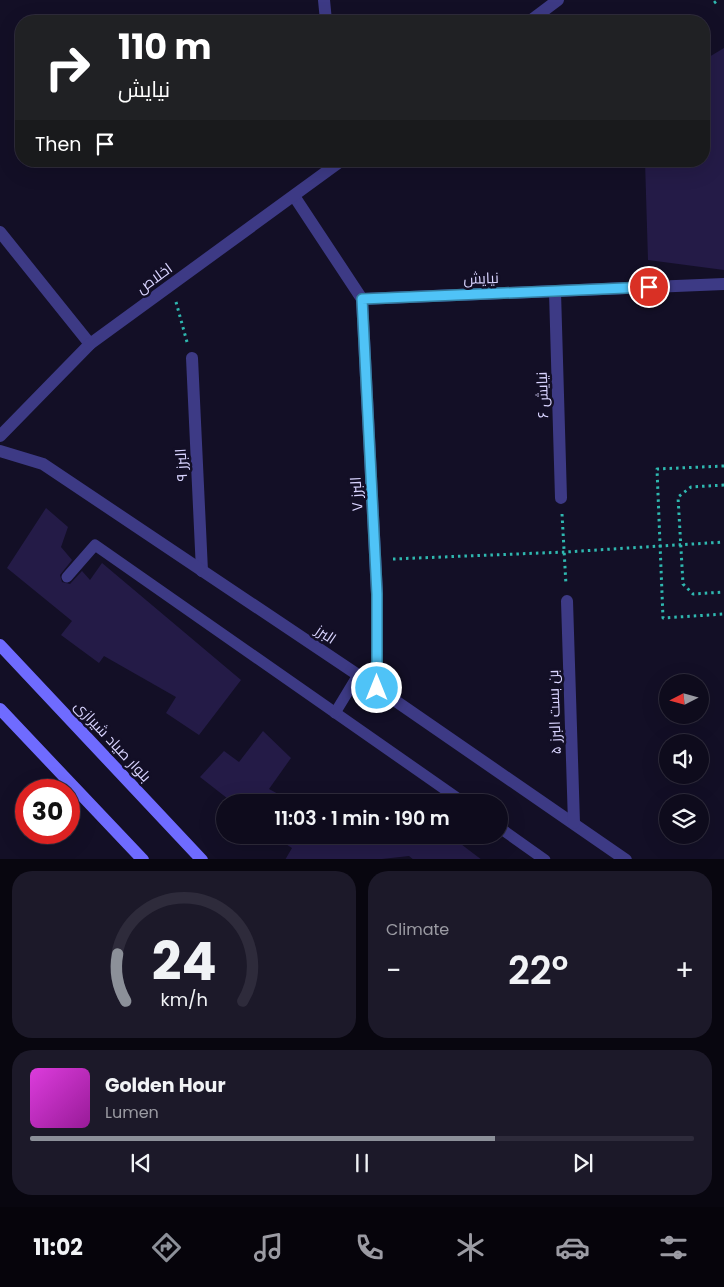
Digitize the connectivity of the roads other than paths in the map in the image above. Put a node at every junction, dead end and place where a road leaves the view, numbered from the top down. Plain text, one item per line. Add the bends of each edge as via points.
1 (324, 0) edge
2 (558, 0) edge
3 (325, 15) edge
4 (538, 15) edge
5 (332, 167) edge
6 (294, 196) junction
7 (0, 232) edge
8 (724, 284) edge
9 (555, 292) junction
10 (362, 299) junction
11 (90, 344) junction
12 (192, 358) road end
13 (0, 436) edge
14 (0, 451) edge
15 (561, 498) road end
16 (202, 571) junction
17 (66, 577) dead end
18 (567, 601) road end
19 (0, 645) edge
20 (358, 675) junction
21 (377, 688) junction
22 (0, 709) edge
23 (334, 712) junction
24 (452, 794) edge
25 (574, 822) junction
26 (508, 834) edge
27 (142, 859) edge
28 (201, 859) edge
29 (544, 859) edge
30 (625, 859) edge

1 - 3 street
2 - 4 street
5 - 6 street, اخلاص
6 - 10 street
6 - 11 street, اخلاص
7 - 11 street
8 - 9 street, نیایش
9 - 10 street, نیایش
9 - 15 street, نیایش ۶
10 - 21 street, البرز ۷ via 375,560
11 - 13 street, اخلاص
12 - 16 street, البرز ۹
14 - 16 street, البرز via 43,464
16 - 20 street, البرز
17 - 23 lane via 95,545
18 - 25 street, بن بست البرز ۵
19 - 28 main road, بلوار صیاد شیرازی
20 - 21 street, البرز
20 - 23 lane
21 - 25 street, البرز
22 - 27 main road
23 - 24 lane
25 - 30 street, البرز
26 - 29 lane

